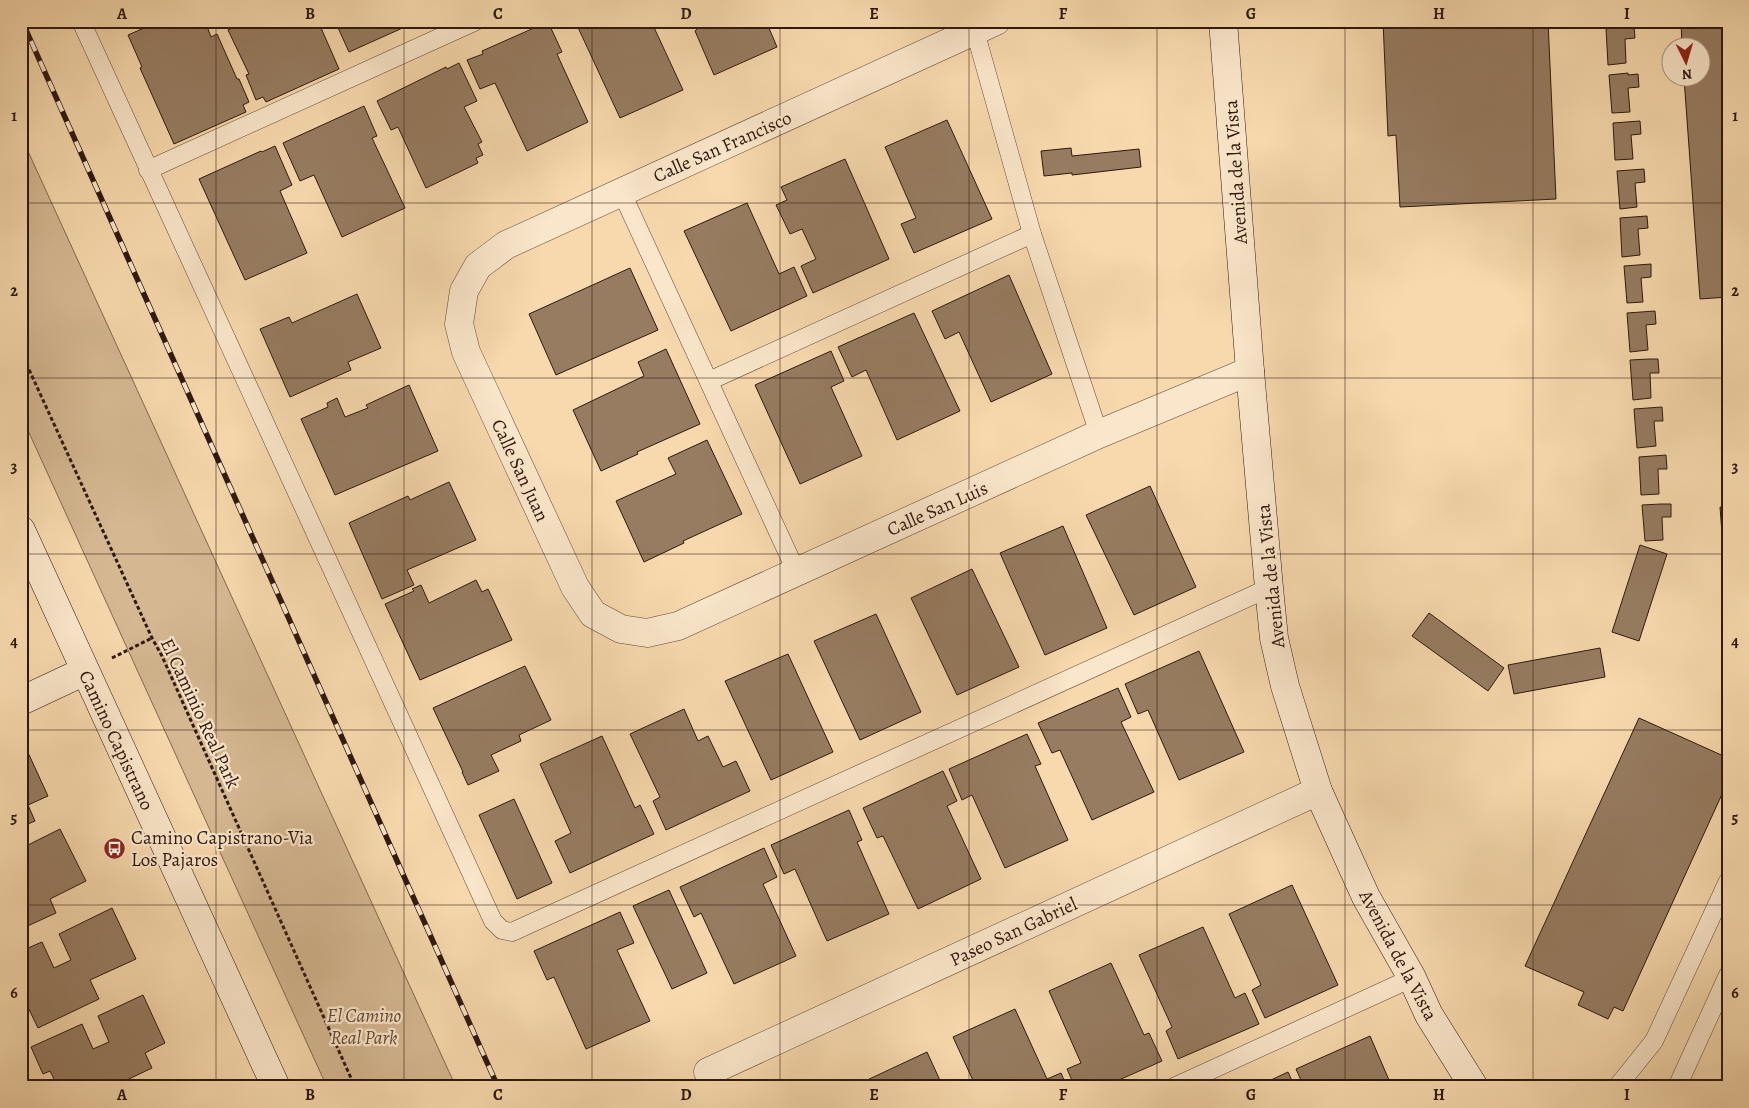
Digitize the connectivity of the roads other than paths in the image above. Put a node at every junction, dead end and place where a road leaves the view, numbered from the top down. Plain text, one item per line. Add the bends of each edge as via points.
1 (81, 21) edge
2 (476, 21) edge
3 (1223, 21) edge
4 (986, 26) edge
5 (148, 170) junction
6 (621, 191) junction
7 (1032, 234) junction
8 (464, 291) joint
9 (1250, 371) junction
10 (709, 381) junction
11 (1099, 434) junction
12 (21, 530) edge
13 (796, 571) junction
14 (1269, 588) junction
15 (621, 629) joint
16 (85, 671) junction
17 (21, 701) edge
18 (1318, 791) junction
19 (1728, 881) edge
20 (1412, 978) junction
21 (1725, 986) edge
22 (708, 1072) dead end
23 (276, 1087) edge
24 (1174, 1087) edge
25 (1474, 1087) edge
26 (1617, 1087) edge
27 (1677, 1087) edge

1 - 5 lane
2 - 5 lane
3 - 9 street, Avenida de la Vista
4 - 6 street, Calle San Francisco
4 - 7 lane
5 - 14 lane via 493,921 502,930 512,932
6 - 8 street, Calle San Francisco via 506,245 478,266
6 - 10 lane
7 - 10 lane
7 - 11 lane
8 - 15 street, Calle San Juan via 459,324 474,370 576,587 594,614
9 - 11 street, Calle San Luis
9 - 14 street, Avenida de la Vista
10 - 13 lane
11 - 13 street, Calle San Luis
12 - 16 street, Camino Capistrano
13 - 15 street, Calle San Luis via 678,626 646,632
14 - 18 street, Avenida de la Vista via 1274,638 1285,686
16 - 17 street
16 - 23 street, Camino Capistrano
18 - 20 street, Avenida de la Vista via 1366,897
18 - 22 street, Paseo San Gabriel
19 - 26 lane via 1654,1041
20 - 24 lane
20 - 25 street, Avenida de la Vista via 1430,1015
21 - 27 lane

